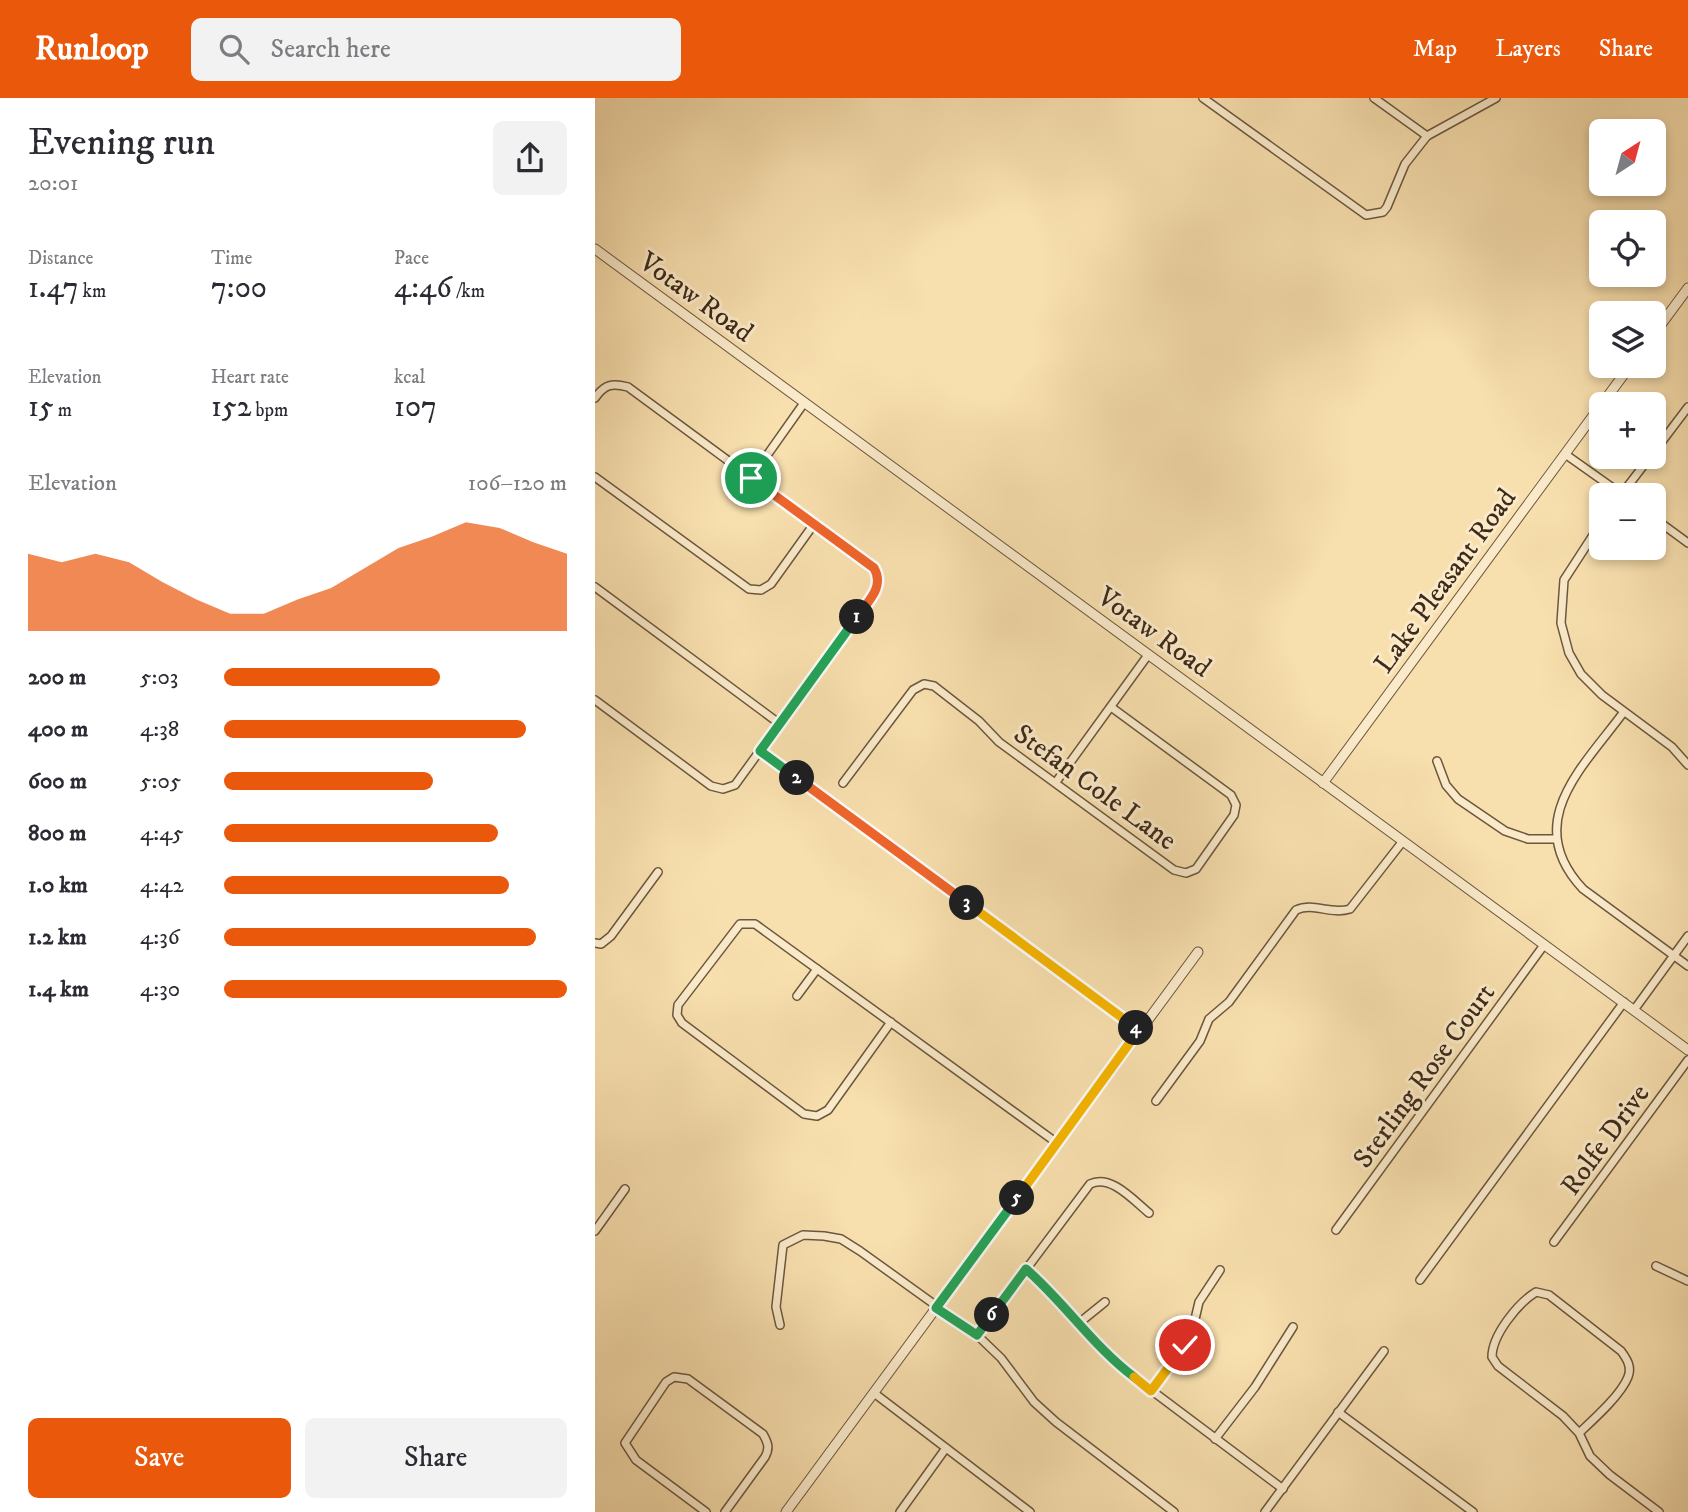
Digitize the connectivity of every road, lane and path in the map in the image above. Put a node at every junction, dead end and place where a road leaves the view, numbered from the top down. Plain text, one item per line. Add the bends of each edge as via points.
1 (1203, 98) edge
2 (1374, 98) edge
3 (1496, 98) edge
4 (1427, 136) junction
5 (595, 249) edge
6 (1688, 288) edge
7 (1666, 318) edge
8 (595, 398) edge
9 (804, 403) junction
10 (1688, 407) edge
11 (1589, 421) edge
12 (1666, 436) edge
13 (1565, 454) junction
14 (595, 477) edge
15 (751, 478) junction
16 (1605, 483) edge
17 (814, 524) junction
18 (1666, 526) edge
19 (1589, 541) edge
20 (1688, 542) edge
21 (595, 587) edge
22 (1149, 655) junction
23 (595, 700) edge
24 (1111, 707) junction
25 (1623, 713) junction
26 (780, 724) junction
27 (760, 751) junction
28 (1437, 761) dead end
29 (1688, 765) edge
30 (1056, 782) junction
31 (843, 783) dead end
32 (1323, 783) junction
33 (1556, 839) junction
34 (1403, 841) junction
35 (658, 872) dead end
36 (1688, 936) edge
37 (595, 943) edge
38 (1544, 945) junction
39 (1198, 952) dead end
40 (1674, 956) junction
41 (1688, 966) edge
42 (817, 969) junction
43 (797, 996) dead end
44 (1624, 1002) junction
45 (1634, 1010) junction
46 (891, 1023) junction
47 (1139, 1030) junction
48 (1688, 1050) edge
49 (1688, 1060) edge
50 (1156, 1101) dead end
51 (1057, 1143) junction
52 (625, 1189) dead end
53 (1149, 1213) dead end
54 (1336, 1230) dead end
55 (595, 1231) edge
56 (1554, 1242) dead end
57 (1656, 1266) dead end
58 (1026, 1269) junction
59 (1220, 1270) dead end
60 (1420, 1280) dead end
61 (1688, 1281) edge
62 (1105, 1303) dead end
63 (936, 1308) junction
64 (1079, 1323) junction
65 (780, 1325) dead end
66 (1293, 1327) dead end
67 (977, 1335) junction
68 (1384, 1350) dead end
69 (1151, 1391) junction
70 (874, 1392) junction
71 (1338, 1412) junction
72 (1579, 1433) junction
73 (1215, 1439) junction
74 (946, 1448) junction
75 (1283, 1489) junction
76 (1025, 1510) edge
77 (706, 1512) edge
78 (725, 1512) edge
79 (786, 1512) edge
80 (900, 1512) edge
81 (1174, 1512) edge
82 (1265, 1512) edge
83 (1473, 1512) edge
84 (1659, 1512) edge

1 - 4 street via 1366,215 1387,207 1405,164
2 - 4 street
3 - 4 street
5 - 9 street, Votaw Road
6 - 7 street
8 - 15 street via 602,388 614,384 628,387
9 - 15 street
9 - 22 street, Votaw Road
10 - 12 street
11 - 13 street, Lake Pleasant Road
13 - 16 street
13 - 32 street, Lake Pleasant Road
14 - 17 street via 750,589 761,590 771,584
15 - 17 street
17 - 26 street via 874,568 878,588
18 - 20 street
19 - 25 street via 1564,580 1562,623 1569,653 1581,674
21 - 26 street
22 - 24 street
22 - 32 street, Votaw Road
23 - 27 street via 711,786 735,785
24 - 30 street
24 - 30 street, Stefan Cole Lane via 1231,795 1234,815 1196,869 1186,873 1174,870
25 - 29 street via 1672,747
25 - 33 street via 1566,789 1556,820
26 - 27 street
27 - 47 street
28 - 33 street via 1458,799 1505,831 1528,839
30 - 31 street, Stefan Cole Lane via 999,742 934,686 925,684 913,690
32 - 34 street, Votaw Road
33 - 40 street via 1571,876 1583,889
34 - 38 street, Votaw Road
34 - 50 street via 1350,909 1326,912 1313,906 1296,910 1229,1002 1209,1019 1200,1041
35 - 37 street via 611,936
36 - 40 street
38 - 44 street, Votaw Road
38 - 54 street, Sterling Rose Court
39 - 47 street
40 - 41 street
40 - 45 street
42 - 43 street
42 - 46 street
42 - 46 street via 755,924 740,924 678,1005 677,1015 804,1114 817,1116 828,1110
44 - 45 street, Votaw Road
44 - 60 street
45 - 48 street, Votaw Road
46 - 51 street
47 - 51 street
49 - 56 street, Rolfe Drive
51 - 63 street
52 - 55 street
53 - 58 street via 1109,1182 1090,1184
57 - 61 street
58 - 64 street
58 - 67 street
59 - 69 street via 1199,1302 1185,1345
62 - 64 street
63 - 65 street via 841,1240 803,1235 789,1240 781,1251 776,1307
63 - 67 street
63 - 70 street
64 - 69 street via 1097,1346
66 - 73 street
67 - 81 street via 1049,1416
68 - 71 street
69 - 73 street
70 - 74 street
70 - 79 street
71 - 75 street
71 - 83 street
72 - 72 street via 1628,1377 1630,1363 1549,1295 1536,1292 1496,1338 1492,1357
72 - 84 street via 1590,1456
73 - 75 street
74 - 76 street
74 - 80 street
75 - 82 street
77 - 78 street via 636,1460 625,1443 674,1377 688,1379 768,1442 765,1457

